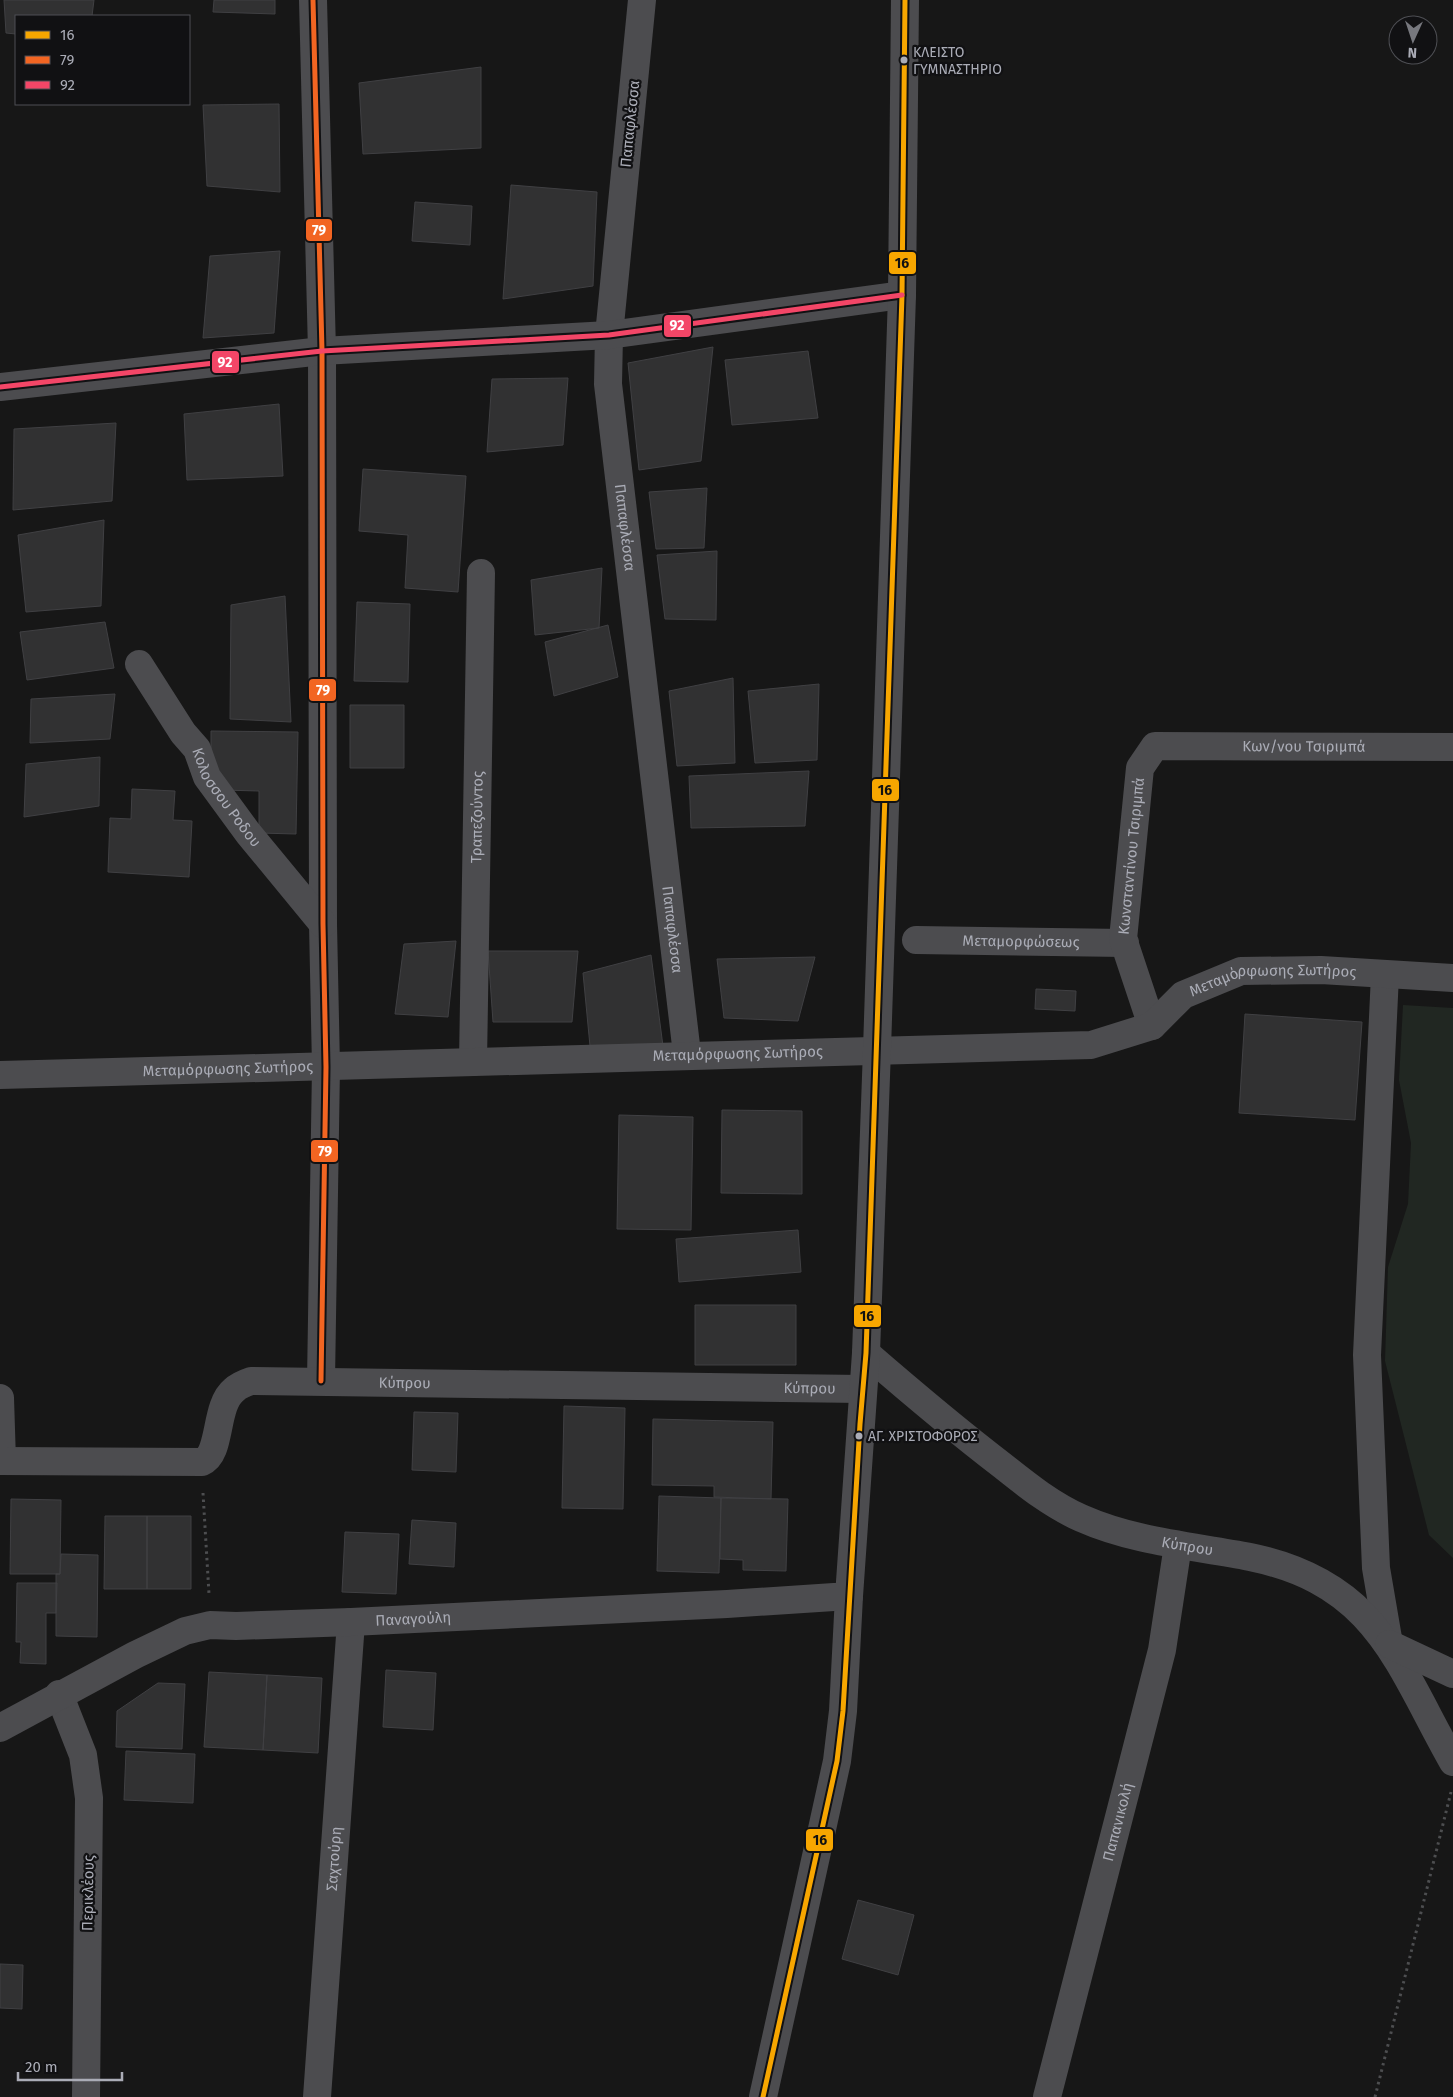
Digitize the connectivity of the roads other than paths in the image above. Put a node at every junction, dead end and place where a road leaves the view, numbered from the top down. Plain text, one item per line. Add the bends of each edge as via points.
1 (313, 0) edge
2 (642, 0) edge
3 (905, 0) edge
4 (902, 295) junction
5 (609, 335) junction
6 (322, 351) junction
7 (0, 387) edge
8 (480, 573) dead end
9 (139, 664) dead end
10 (1155, 746) joint
11 (1453, 747) edge
12 (323, 924) junction
13 (916, 940) dead end
14 (1125, 943) junction
15 (1385, 975) junction
16 (1453, 978) edge
17 (1152, 1026) junction
18 (877, 1049) junction
19 (687, 1054) junction
20 (473, 1062) junction
21 (326, 1067) junction
22 (0, 1075) edge
23 (866, 1353) junction
24 (321, 1381) junction
25 (863, 1389) junction
26 (0, 1398) edge
27 (1, 1461) edge
28 (1178, 1545) junction
29 (849, 1596) junction
30 (351, 1622) junction
31 (1389, 1644) junction
32 (1453, 1674) edge
33 (59, 1694) junction
34 (0, 1728) edge
35 (1453, 1762) edge
36 (86, 2097) edge
37 (318, 2097) edge
38 (763, 2097) edge
39 (1047, 2097) edge

1 - 6 street
2 - 5 street, Παπαφλέσσα
3 - 4 street
4 - 5 street
4 - 18 street
5 - 6 street
5 - 19 street, Παπαφλέσσα via 608,384
6 - 7 street
6 - 12 street
8 - 20 street, Τραπεζούντος
9 - 12 street, Κολοσσου Ροδου via 196,749 206,777
10 - 11 street, Κων/νου Τσιριμπά
10 - 14 street, Κωνσταντίνου Τσιριμπά via 1140,768
12 - 21 street
13 - 14 street, Μεταμορφώσεως
14 - 17 street, Κωνσταντίνου Τσιριμπά
15 - 16 street, Μεταμόρφωσης Σωτήρος
15 - 17 street, Μεταμόρφωσης Σωτήρος via 1321,970 1241,970 1183,995
15 - 31 street via 1367,1355 1376,1568
17 - 18 street, Μεταμόρφωσης Σωτήρος via 1092,1045
18 - 19 street, Μεταμόρφωσης Σωτήρος
18 - 23 street
19 - 20 street, Μεταμόρφωσης Σωτήρος
20 - 21 street, Μεταμόρφωσης Σωτήρος
21 - 22 street, Μεταμόρφωσης Σωτήρος
21 - 24 street
23 - 25 street
23 - 28 street, Κύπρου via 945,1423 1054,1505 1114,1532
24 - 25 street, Κύπρου
24 - 27 street, Κύπρου via 251,1381 232,1390 223,1406 212,1451 202,1462
25 - 29 street
26 - 27 street
28 - 31 street, Κύπρου via 1251,1557 1310,1577 1353,1602
28 - 39 street, Παπανικολή via 1162,1650
29 - 30 street, Παναγούλη
29 - 38 street via 837,1761
30 - 33 street, Παναγούλη via 210,1625 185,1631
30 - 37 street, Σαχτούρη
31 - 32 street
31 - 35 street
33 - 34 street, Παναγούλη
33 - 36 street, Περικλέους via 83,1755 89,1798

